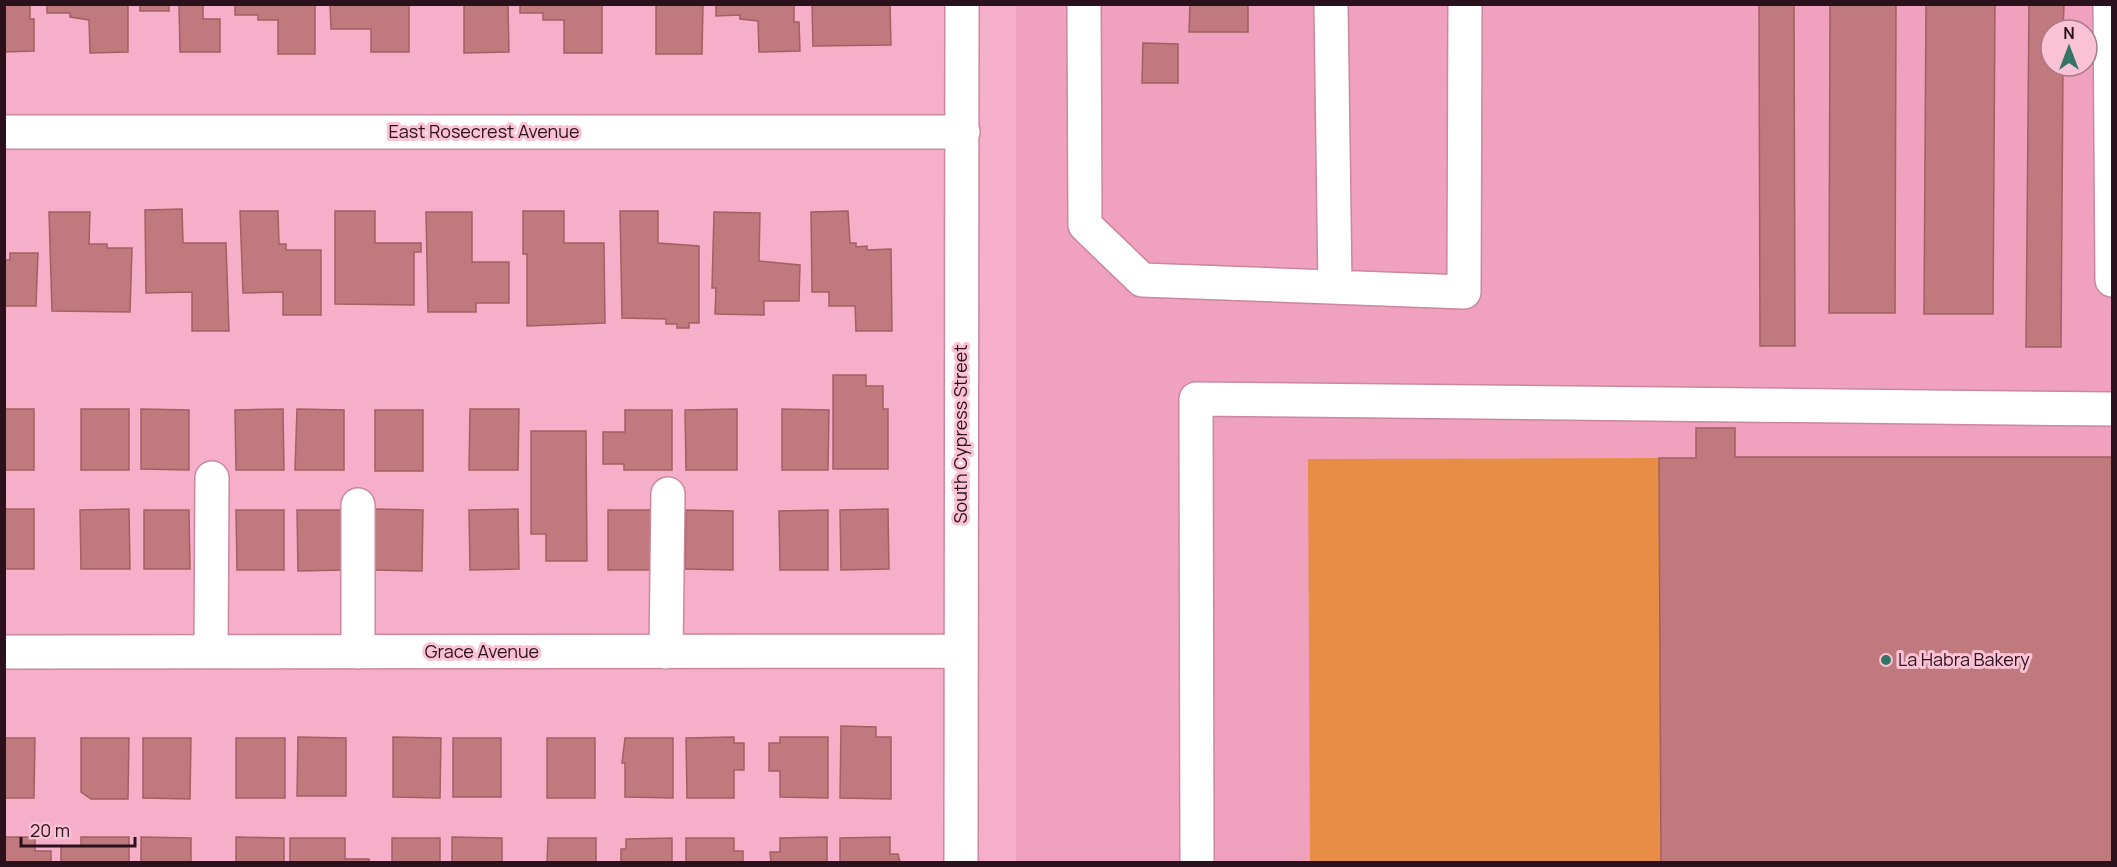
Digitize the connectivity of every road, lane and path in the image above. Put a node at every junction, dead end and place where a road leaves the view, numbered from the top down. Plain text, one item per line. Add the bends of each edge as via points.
1 (962, 4) edge
2 (1084, 4) edge
3 (1332, 4) edge
4 (1465, 4) edge
5 (2110, 4) edge
6 (4, 132) edge
7 (963, 132) junction
8 (2112, 280) edge
9 (1335, 287) junction
10 (2112, 409) edge
11 (212, 478) dead end
12 (668, 494) dead end
13 (358, 505) dead end
14 (960, 651) junction
15 (4, 652) edge
16 (211, 652) junction
17 (358, 652) junction
18 (666, 652) junction
19 (961, 862) edge
20 (1197, 862) edge

1 - 7 street, South Cypress Street
2 - 9 street via 1085,225 1142,280
3 - 9 street
4 - 9 street via 1464,292
5 - 8 street
6 - 7 street, East Rosecrest Avenue
7 - 14 street, South Cypress Street
10 - 20 street via 1196,399
11 - 16 street
12 - 18 street
13 - 17 street
14 - 18 street, Grace Avenue
14 - 19 street, South Cypress Street
15 - 16 street, Grace Avenue
16 - 17 street, Grace Avenue
17 - 18 street, Grace Avenue

